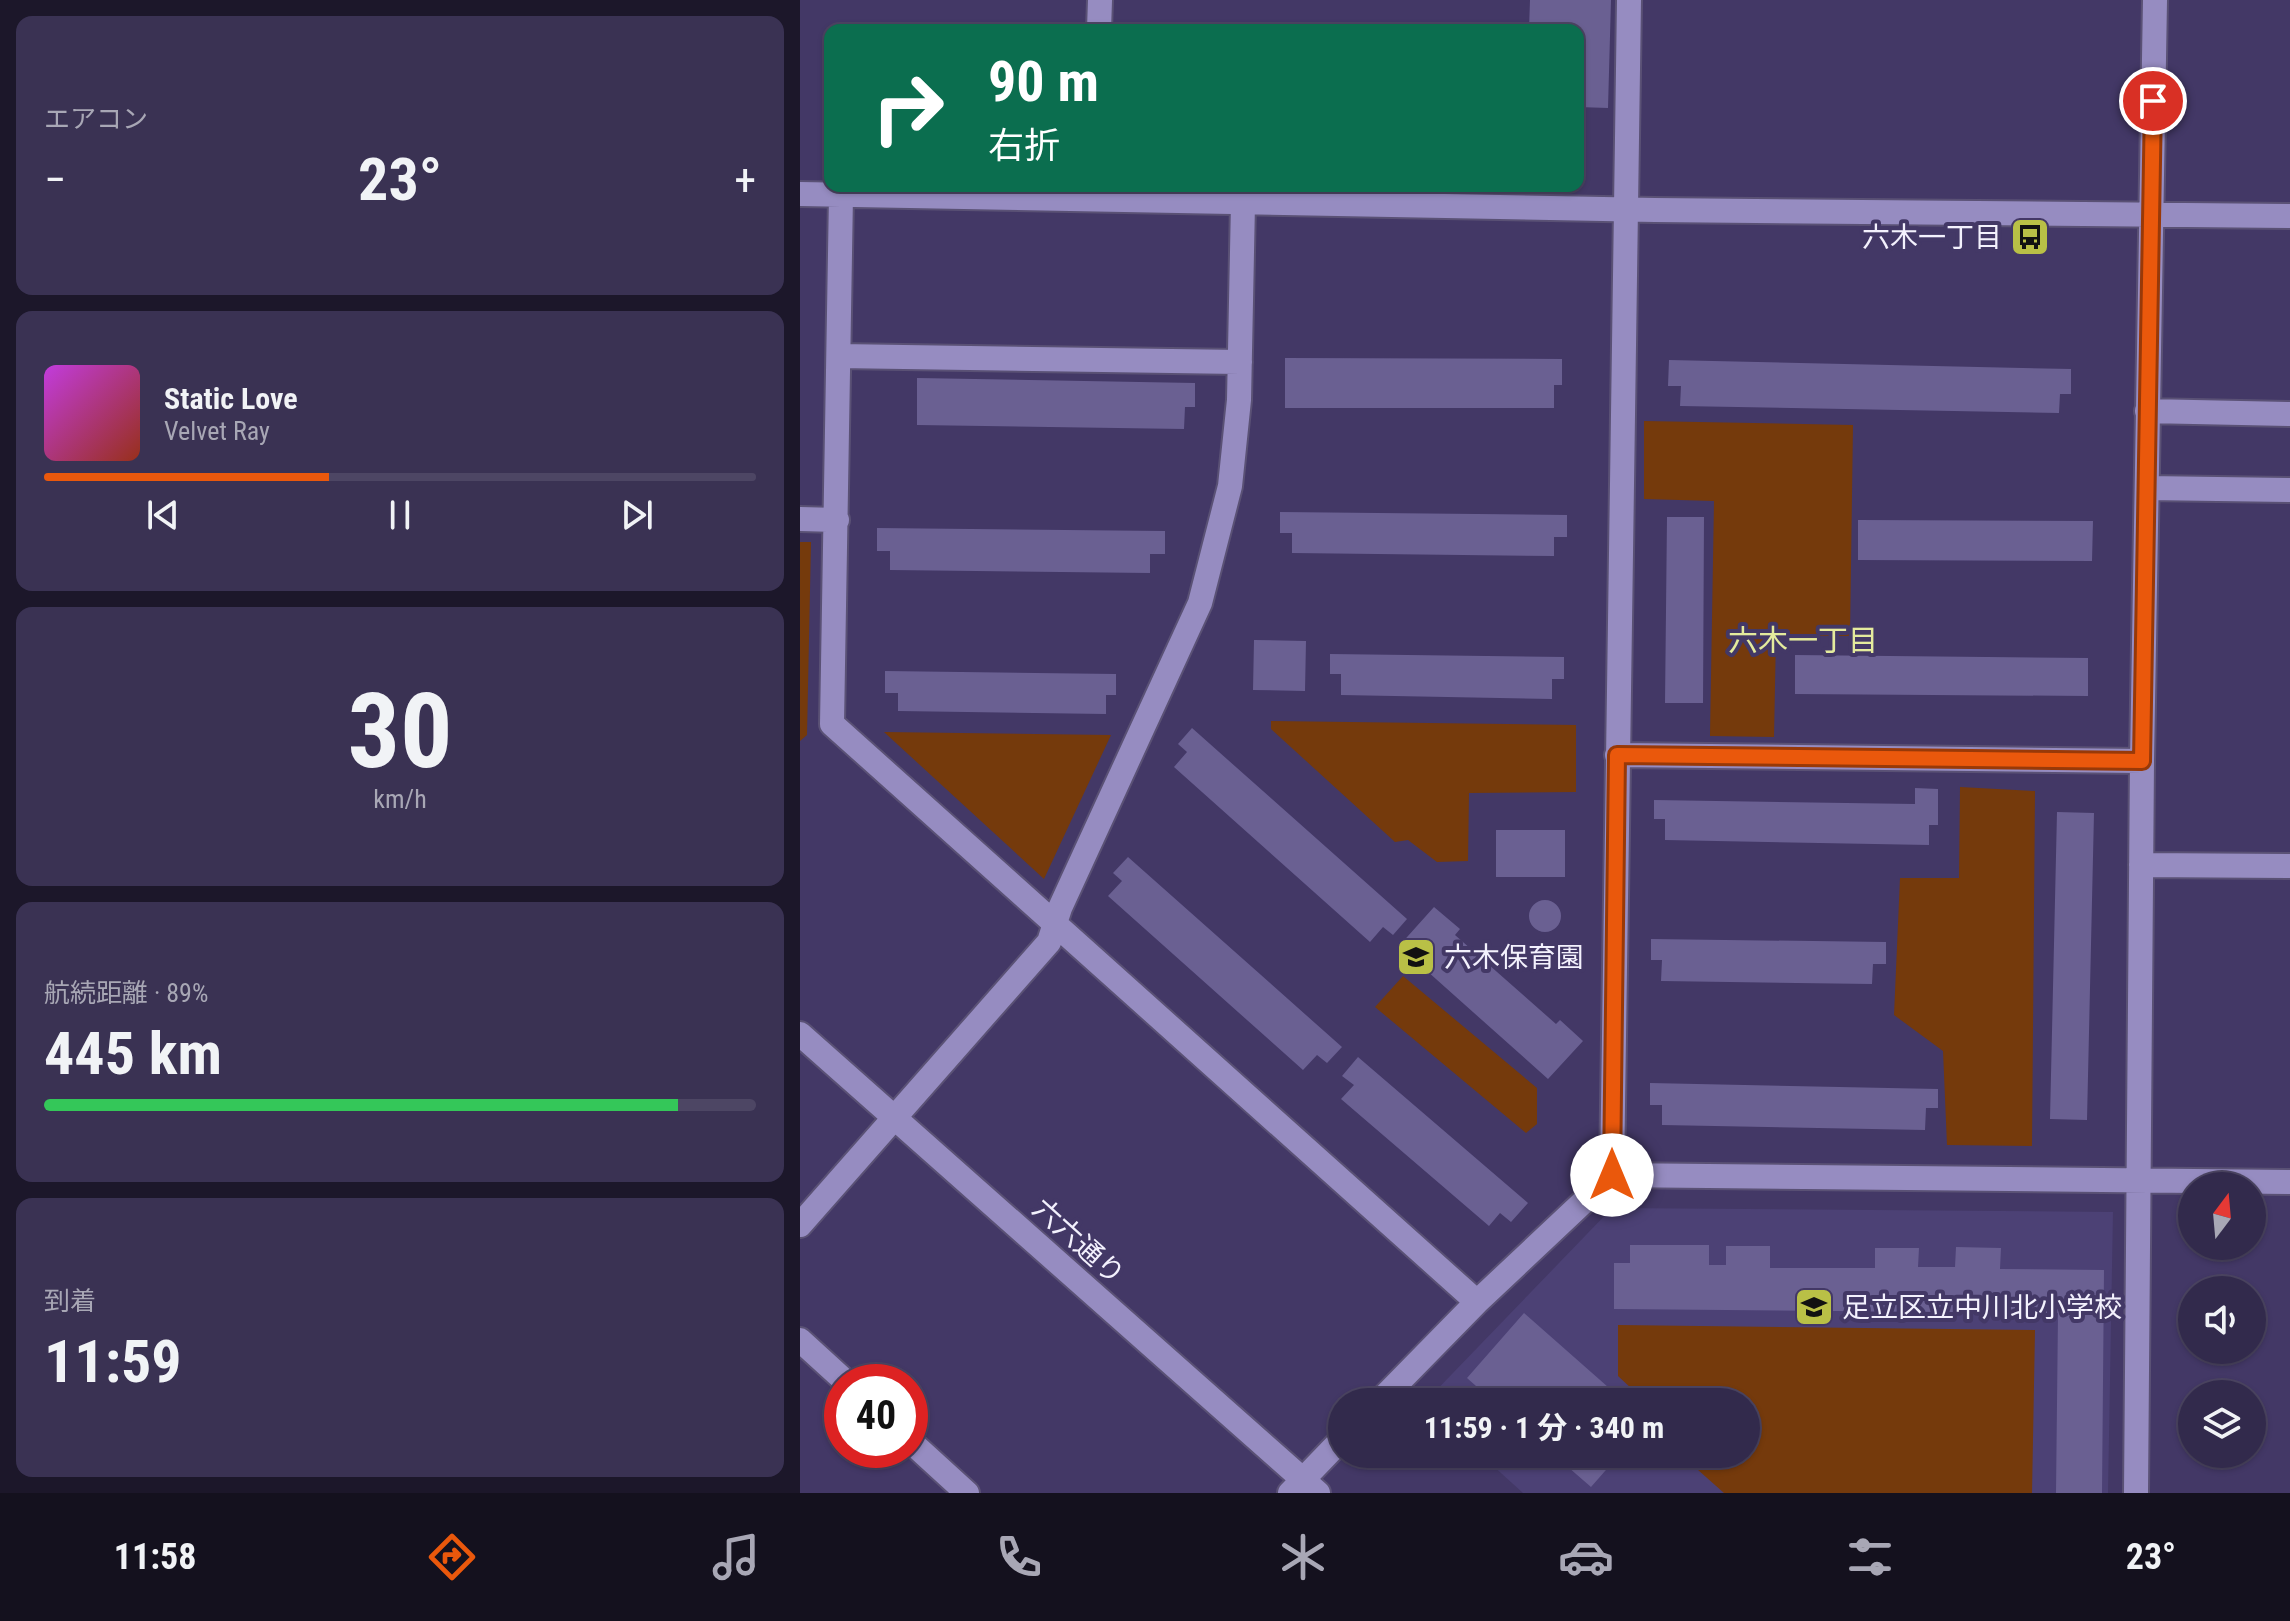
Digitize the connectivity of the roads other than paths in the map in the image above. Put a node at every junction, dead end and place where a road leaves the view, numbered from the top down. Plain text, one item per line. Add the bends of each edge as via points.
1 (1100, 0) edge
2 (1629, 0) edge
3 (2155, 0) edge
4 (1099, 24) edge
5 (1097, 193) edge
6 (800, 194) edge
7 (841, 195) junction
8 (1243, 203) junction
9 (1626, 210) junction
10 (2150, 216) junction
11 (2290, 216) edge
12 (839, 356) junction
13 (1240, 362) junction
14 (2147, 411) junction
15 (2290, 414) edge
16 (2147, 488) junction
17 (2290, 490) edge
18 (800, 519) edge
19 (837, 520) junction
20 (1617, 755) junction
21 (2142, 761) junction
22 (2141, 865) junction
23 (2290, 866) edge
24 (1054, 922) junction
25 (800, 1034) edge
26 (896, 1118) junction
27 (1612, 1175) junction
28 (2137, 1182) junction
29 (2290, 1182) edge
30 (800, 1225) edge
31 (1477, 1302) junction
32 (800, 1340) edge
33 (826, 1364) edge
34 (1393, 1388) edge
35 (928, 1457) edge
36 (1328, 1457) edge
37 (1304, 1489) edge
38 (967, 1493) edge
39 (2136, 1493) edge

1 - 4 street
2 - 9 street
3 - 10 street
5 - 7 street
5 - 8 street
6 - 7 street
7 - 12 street
8 - 9 street
8 - 13 street
9 - 10 street
9 - 20 street
10 - 11 street
10 - 14 street
12 - 13 street
12 - 19 street
13 - 24 street via 1230,486 1200,603
14 - 15 street
14 - 16 street
16 - 17 street
16 - 21 street
18 - 19 street
19 - 24 street via 832,724
20 - 21 street
20 - 27 street
21 - 22 street
22 - 23 street
22 - 28 street
24 - 26 street via 1049,942
24 - 31 street
25 - 26 street, 六六通り
26 - 30 street
26 - 37 street, 六六通り
27 - 28 street
27 - 31 street
28 - 29 street
28 - 39 street
31 - 34 street
32 - 33 street
35 - 38 street
36 - 37 street

